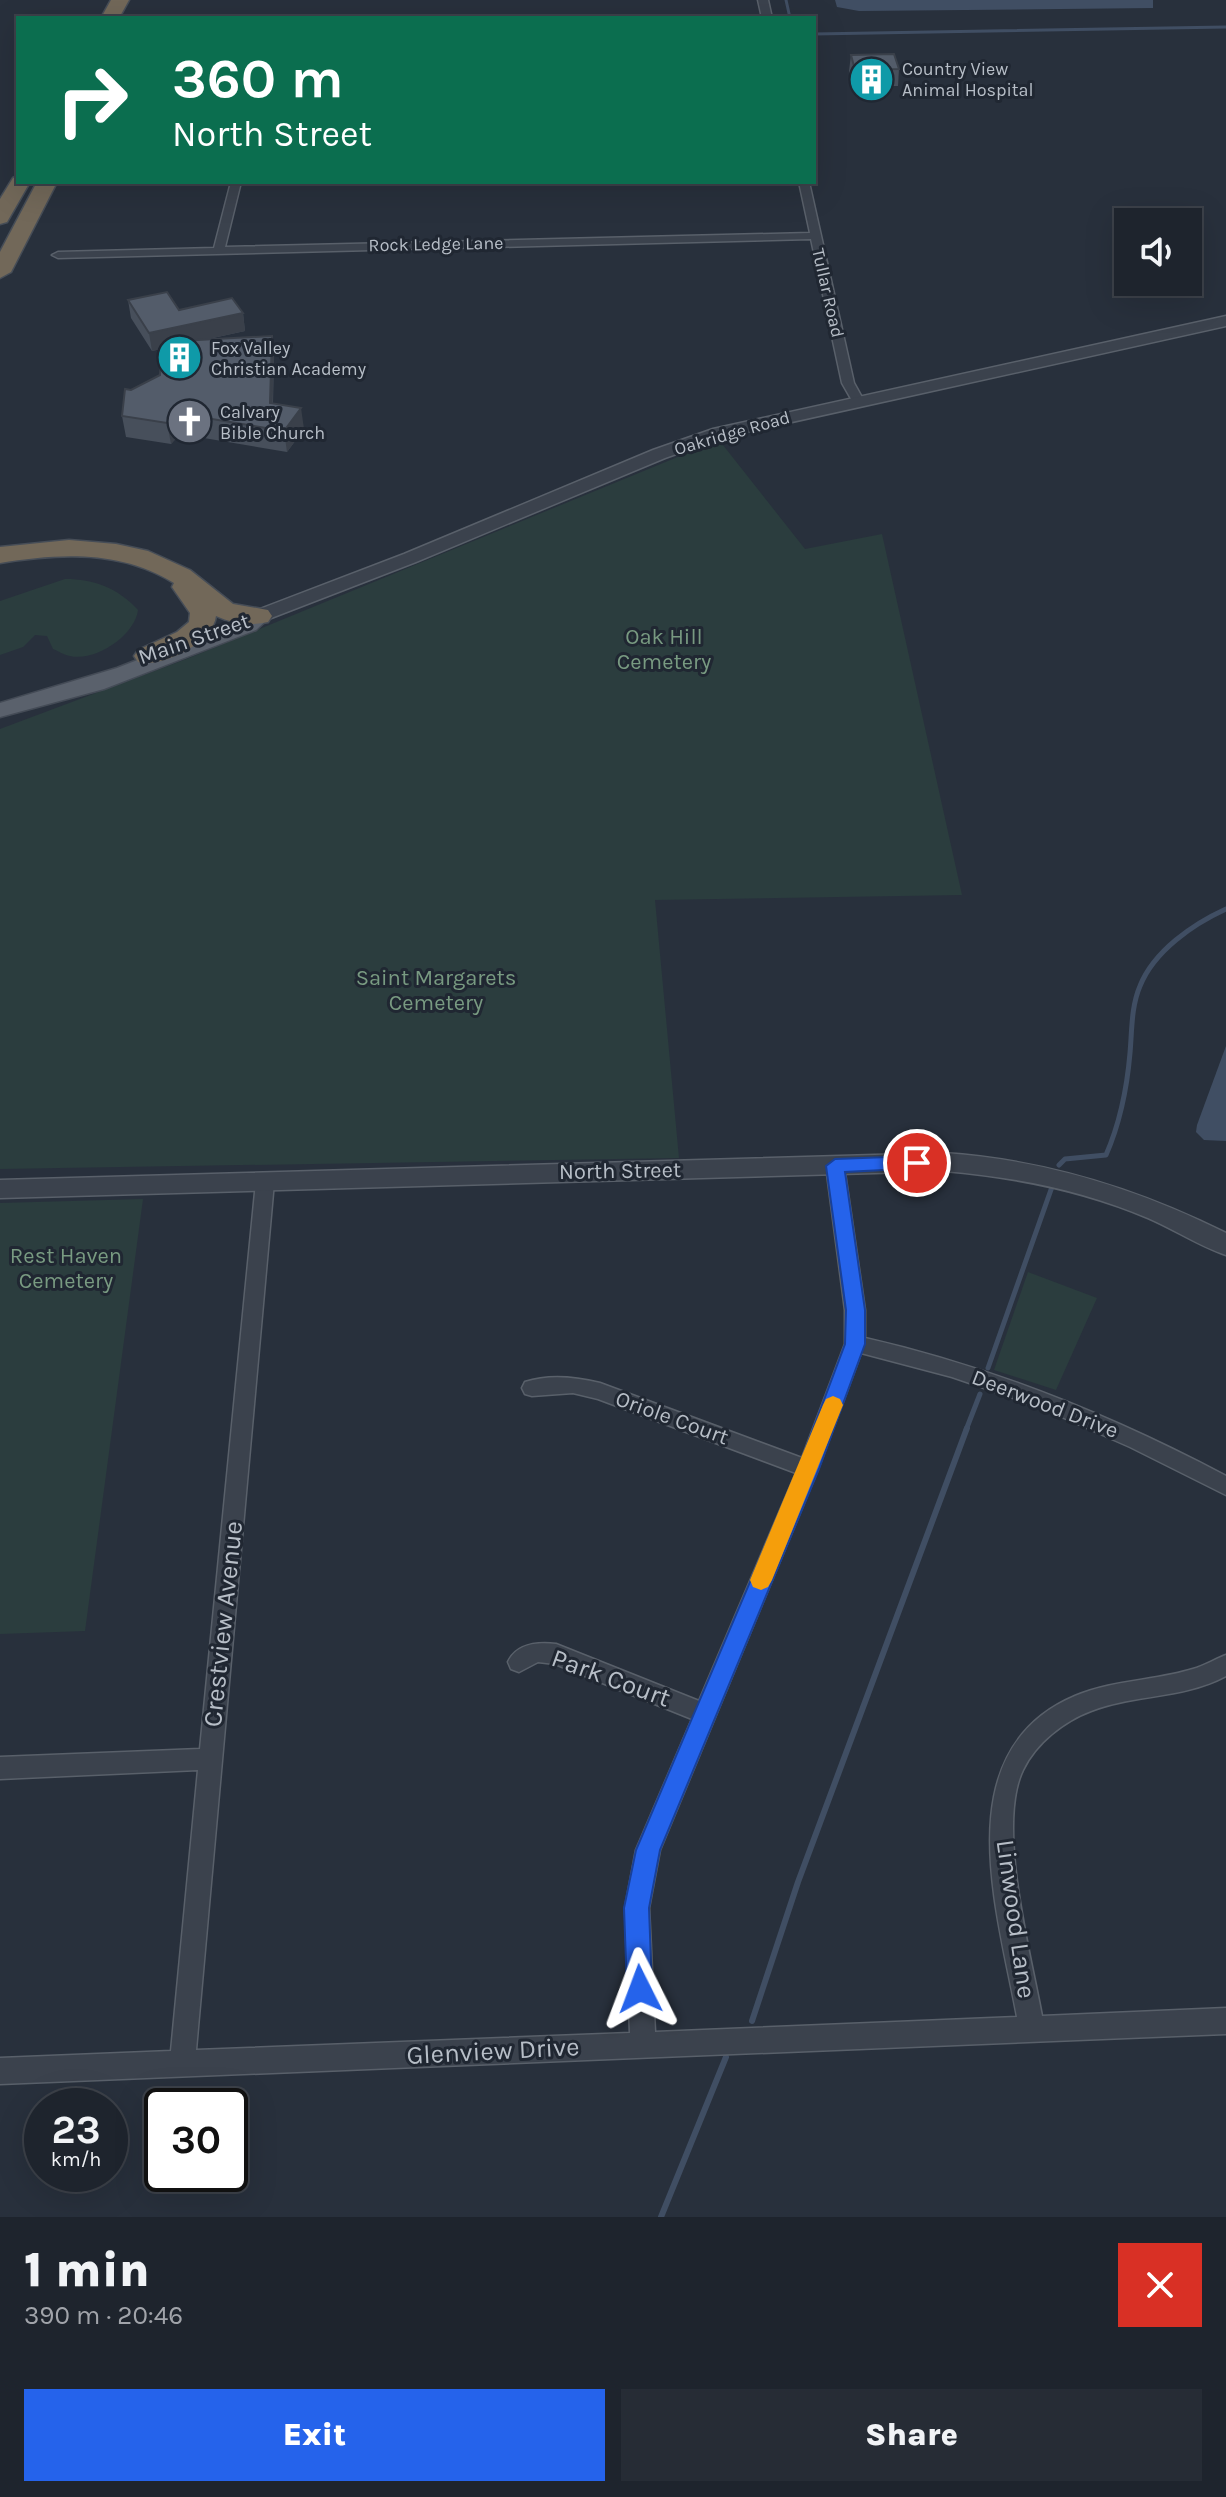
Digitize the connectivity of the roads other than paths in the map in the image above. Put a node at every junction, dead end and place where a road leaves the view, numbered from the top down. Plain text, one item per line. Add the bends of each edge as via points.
1 (19, 184) edge
2 (46, 184) edge
3 (236, 184) edge
4 (804, 184) edge
5 (0, 218) edge
6 (815, 236) junction
7 (219, 250) junction
8 (58, 255) dead end
9 (0, 272) edge
10 (1226, 321) edge
11 (858, 401) junction
12 (0, 555) edge
13 (171, 572) junction
14 (259, 616) junction
15 (148, 656) junction
16 (0, 696) edge
17 (0, 710) edge
18 (835, 1166) junction
19 (265, 1182) junction
20 (0, 1189) edge
21 (1226, 1245) edge
22 (855, 1344) junction
23 (532, 1388) dead end
24 (808, 1469) junction
25 (1226, 1486) edge
26 (519, 1662) dead end
27 (1226, 1665) edge
28 (704, 1713) junction
29 (210, 1759) junction
30 (0, 1768) edge
31 (1226, 2021) edge
32 (1032, 2028) junction
33 (643, 2044) junction
34 (182, 2065) junction
35 (0, 2071) edge

1 - 5 highway
2 - 9 highway
3 - 7 street
4 - 6 street, Tullar Road
6 - 7 street, Rock Ledge Lane
6 - 11 street, Tullar Road via 848,383
7 - 8 street, Rock Ledge Lane
10 - 11 street, Oakridge Road
11 - 14 street, Oakridge Road via 692,441
12 - 13 highway via 85,548 129,554
13 - 14 highway via 226,613
13 - 15 highway via 201,602 205,617 194,633
14 - 15 main road, Main Street
14 - 17 main road, Main Street via 117,679
15 - 16 main road, Main Street
18 - 19 street, North Street
18 - 21 street, North Street via 944,1162 1026,1170 1142,1203
18 - 22 street
19 - 20 street, North Street
19 - 29 street, Crestview Avenue
22 - 24 street
22 - 25 street, Deerwood Drive via 1026,1394 1134,1438
23 - 24 street, Oriole Court via 573,1385 600,1391
24 - 28 street
26 - 28 street, Park Court via 536,1652 556,1654
27 - 32 street, Linwood Lane via 1194,1680 1084,1703 1034,1737 1010,1773 1004,1851
28 - 33 street via 642,1877 637,1922
29 - 30 street
29 - 34 street, Crestview Avenue
31 - 32 street, Glenview Drive
32 - 33 street, Glenview Drive
33 - 34 street, Glenview Drive
34 - 35 street, Glenview Drive

